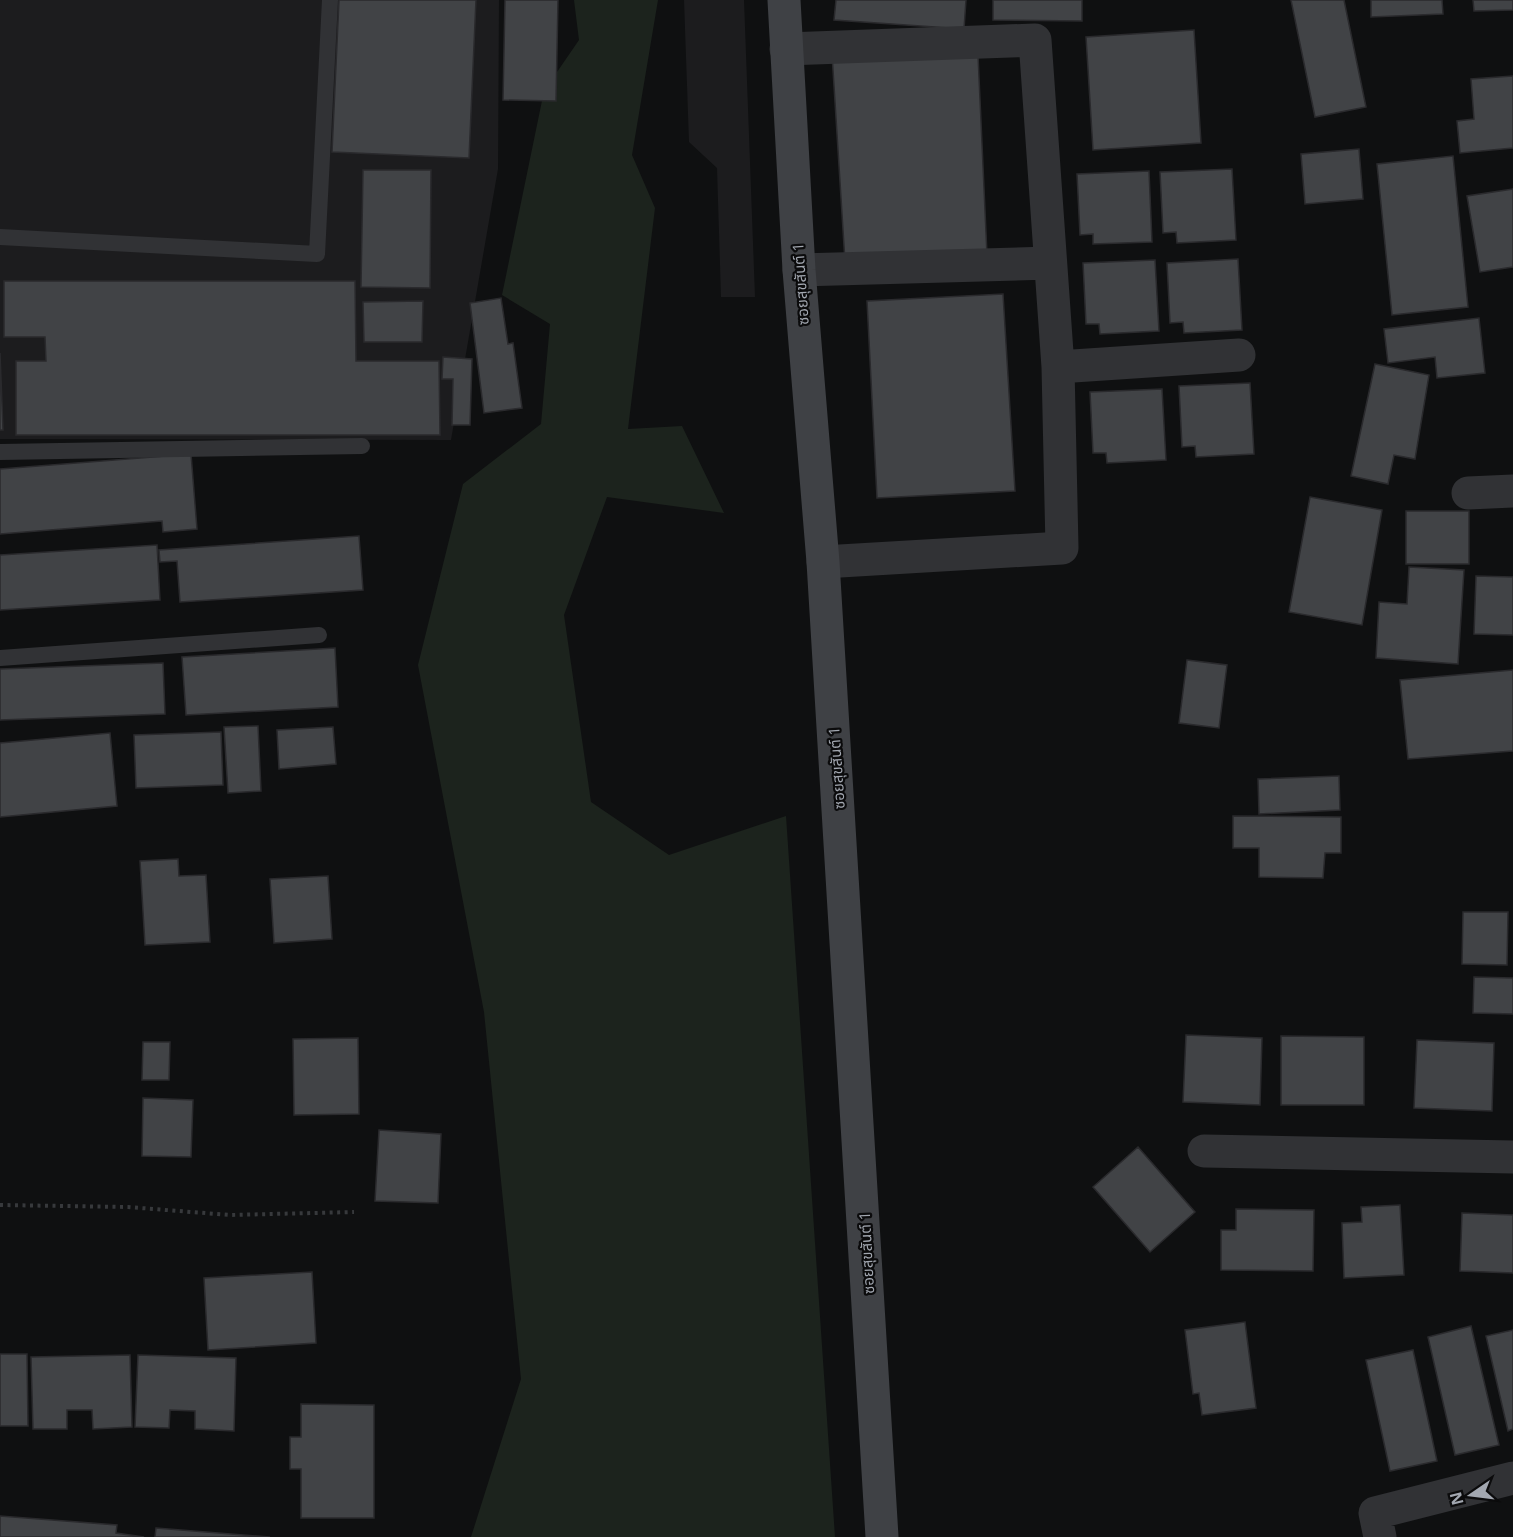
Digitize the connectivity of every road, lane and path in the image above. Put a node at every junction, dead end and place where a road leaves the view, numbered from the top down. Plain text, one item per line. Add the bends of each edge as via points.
1 (330, 0) edge
2 (784, 0) edge
3 (786, 50) junction
4 (0, 237) edge
5 (1050, 263) junction
6 (799, 270) junction
7 (1239, 355) dead end
8 (1058, 367) junction
9 (362, 446) dead end
10 (0, 452) edge
11 (1513, 491) edge
12 (1468, 493) dead end
13 (823, 562) junction
14 (319, 635) dead end
15 (0, 658) edge
16 (1204, 1151) dead end
17 (1513, 1157) edge
18 (0, 1205) edge
19 (354, 1212) dead end
20 (1513, 1478) edge
21 (882, 1537) edge
22 (1380, 1537) edge

1 - 4 lane via 317,254
2 - 3 street, ซอยสุขสันต์ 1
3 - 5 street via 1035,40
3 - 6 street, ซอยสุขสันต์ 1
5 - 6 street
5 - 8 street
6 - 13 street, ซอยสุขสันต์ 1
7 - 8 street
8 - 13 street via 1062,548
9 - 10 lane
11 - 12 street
13 - 21 street, ซอยสุขสันต์ 1
14 - 15 lane
16 - 17 street
18 - 19 path via 128,1207 230,1215
20 - 22 street via 1375,1513

